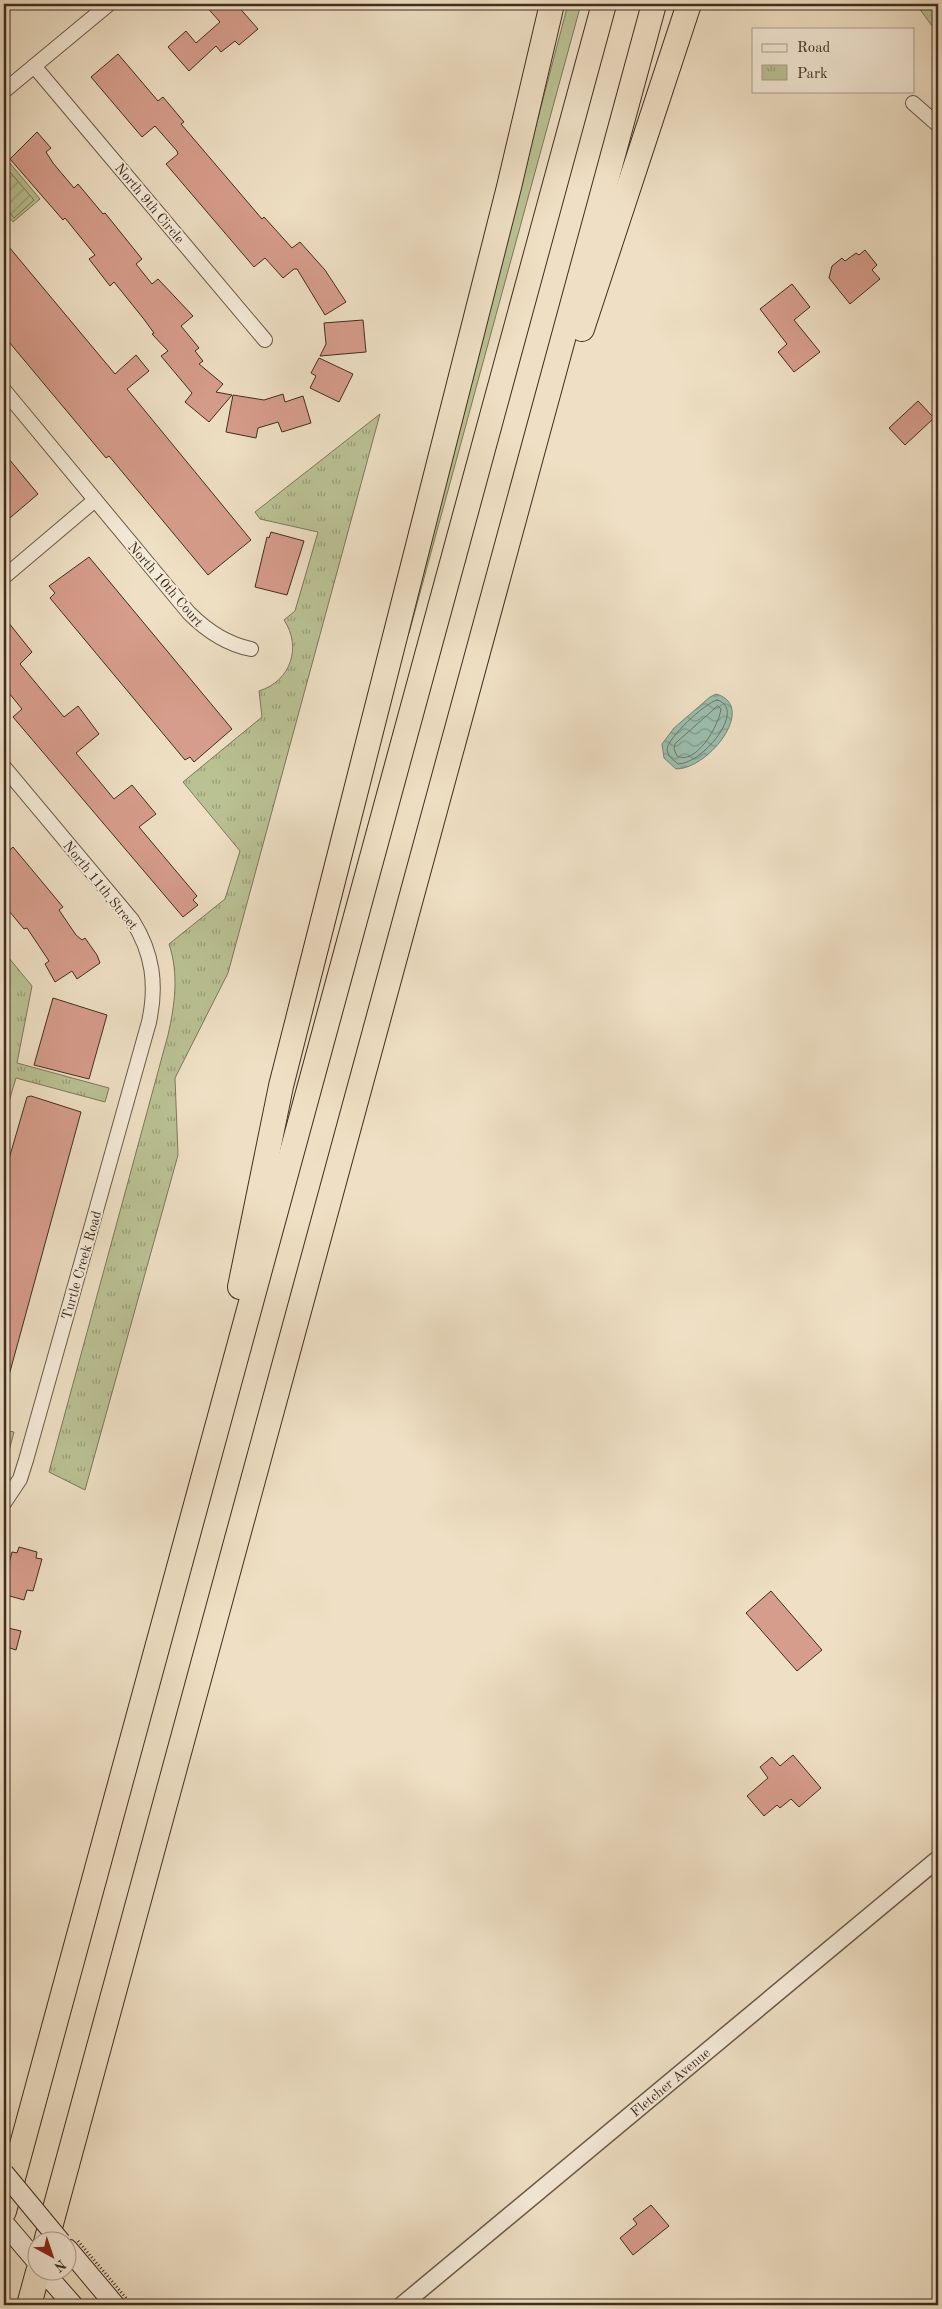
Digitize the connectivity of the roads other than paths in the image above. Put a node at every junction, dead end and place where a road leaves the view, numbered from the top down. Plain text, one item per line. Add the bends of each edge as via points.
1 (109, 4) edge
2 (552, 4) edge
3 (604, 4) edge
4 (654, 4) edge
5 (689, 4) edge
6 (34, 66) junction
7 (4, 91) edge
8 (913, 103) dead end
9 (938, 125) edge
10 (265, 340) dead end
11 (4, 390) edge
12 (95, 500) junction
13 (504, 560) junction
14 (4, 577) edge
15 (251, 650) dead end
16 (4, 767) edge
17 (149, 1022) joint
18 (4, 1503) edge
19 (191, 1524) junction
20 (938, 1859) edge
21 (4, 2173) edge
22 (4, 2211) edge
23 (4, 2224) edge
24 (49, 2232) edge
25 (53, 2232) edge
26 (28, 2252) edge
27 (78, 2261) edge
28 (35, 2282) edge
29 (53, 2282) edge
30 (29, 2305) edge
31 (73, 2305) edge
32 (115, 2305) edge
33 (402, 2305) edge

1 - 6 street
2 - 19 highway via 281,1086
3 - 19 highway
4 - 13 highway
5 - 13 highway
6 - 7 street
6 - 10 street, North 9th Circle
8 - 9 street
11 - 12 street, North 10th Court
12 - 14 street
12 - 15 street, North 10th Court via 204,628 223,640
13 - 24 highway
16 - 17 street, North 11th Street via 139,932 153,970 154,992
17 - 18 street, Turtle Creek Road via 26,1460 20,1479
19 - 22 highway
20 - 33 street, Fletcher Avenue
21 - 25 main road, bridge
23 - 26 main road
27 - 32 main road
28 - 30 highway
29 - 31 main road

